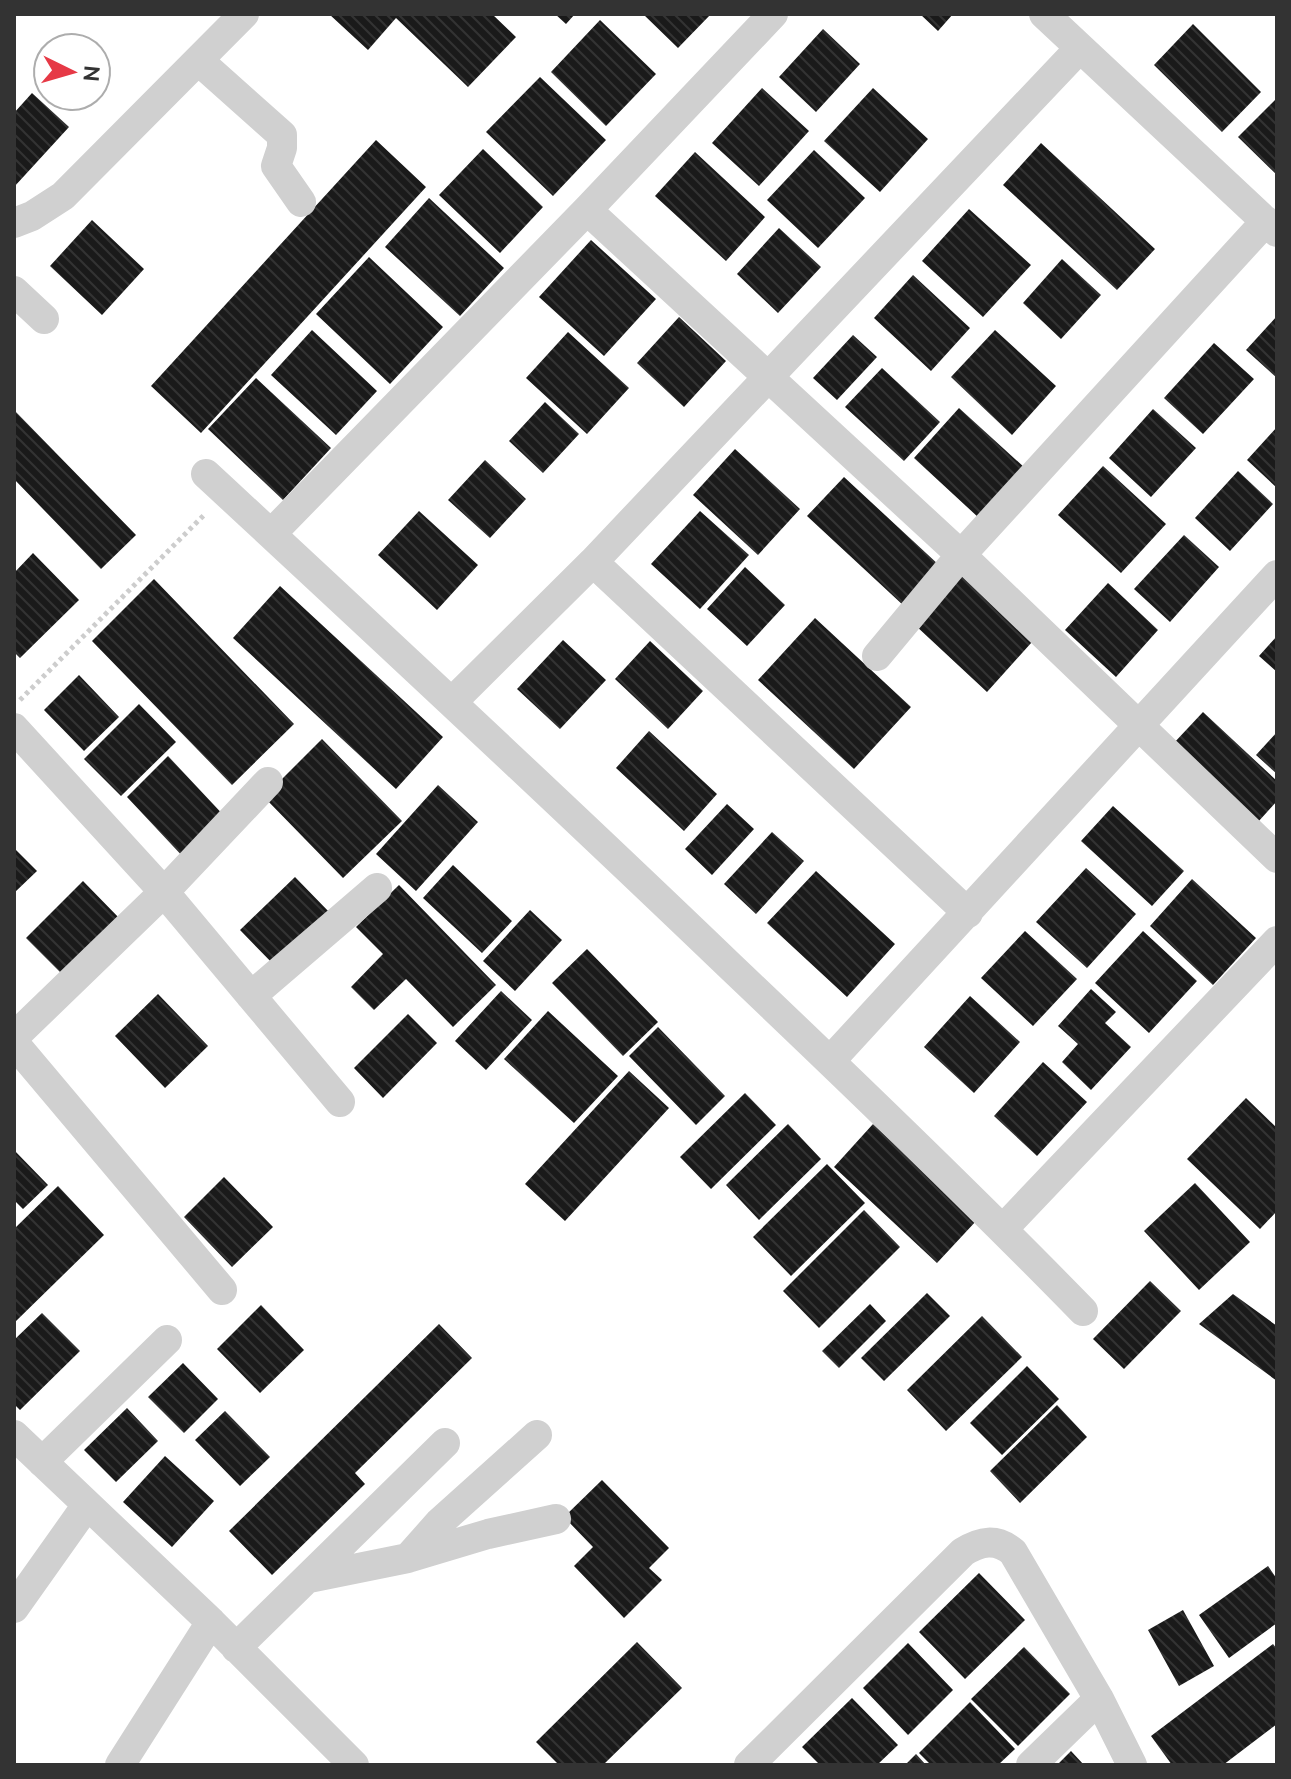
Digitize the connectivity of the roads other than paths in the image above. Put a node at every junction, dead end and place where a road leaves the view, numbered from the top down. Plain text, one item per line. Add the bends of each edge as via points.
1 (244, 14) edge
2 (773, 14) edge
3 (1044, 14) edge
4 (1079, 49) junction
5 (199, 61) junction
6 (301, 202) dead end
7 (587, 210) junction
8 (14, 223) edge
9 (1272, 226) edge
10 (14, 291) edge
11 (44, 319) dead end
12 (767, 378) junction
13 (216, 483) road end
14 (271, 534) junction
15 (961, 555) junction
16 (593, 562) junction
17 (1277, 575) edge
18 (877, 656) dead end
19 (453, 701) junction
20 (1139, 727) junction
21 (14, 728) edge
22 (268, 782) dead end
23 (1277, 858) edge
24 (377, 888) dead end
25 (164, 892) junction
26 (968, 913) junction
27 (1277, 941) edge
28 (251, 996) junction
29 (14, 1040) edge
30 (830, 1061) junction
31 (340, 1102) dead end
32 (1003, 1229) junction
33 (222, 1290) dead end
34 (1083, 1311) dead end
35 (167, 1340) dead end
36 (14, 1435) edge
37 (537, 1435) dead end
38 (445, 1443) dead end
39 (42, 1462) junction
40 (87, 1505) junction
41 (556, 1519) dead end
42 (408, 1558) junction
43 (309, 1578) junction
44 (14, 1608) edge
45 (211, 1622) junction
46 (236, 1648) junction
47 (1099, 1699) junction
48 (120, 1765) edge
49 (354, 1765) edge
50 (749, 1765) edge
51 (1031, 1765) edge
52 (1132, 1765) edge

1 - 5 street
2 - 7 street
3 - 4 street
4 - 9 street
4 - 12 street
5 - 6 street via 282,135 277,171
5 - 8 street via 63,196
7 - 12 street
7 - 14 street
9 - 15 street
10 - 11 street
12 - 15 street
12 - 16 street
13 - 14 street
14 - 19 street
15 - 18 street
15 - 20 street
16 - 19 street
16 - 26 street
17 - 20 street
19 - 30 street
20 - 23 street
20 - 26 street
21 - 25 street
22 - 25 street
24 - 28 street
25 - 28 street
25 - 29 street
26 - 30 street
27 - 32 street
28 - 31 street
29 - 33 street
30 - 32 street
32 - 34 street
35 - 39 street
36 - 39 street
37 - 42 street
38 - 43 street
39 - 40 street
40 - 44 street
40 - 45 street
41 - 42 street
42 - 43 street
43 - 46 street
45 - 46 street
45 - 48 street
46 - 49 street
47 - 50 street via 1013,1552 1003,1544 976,1544
47 - 51 street
47 - 52 street

